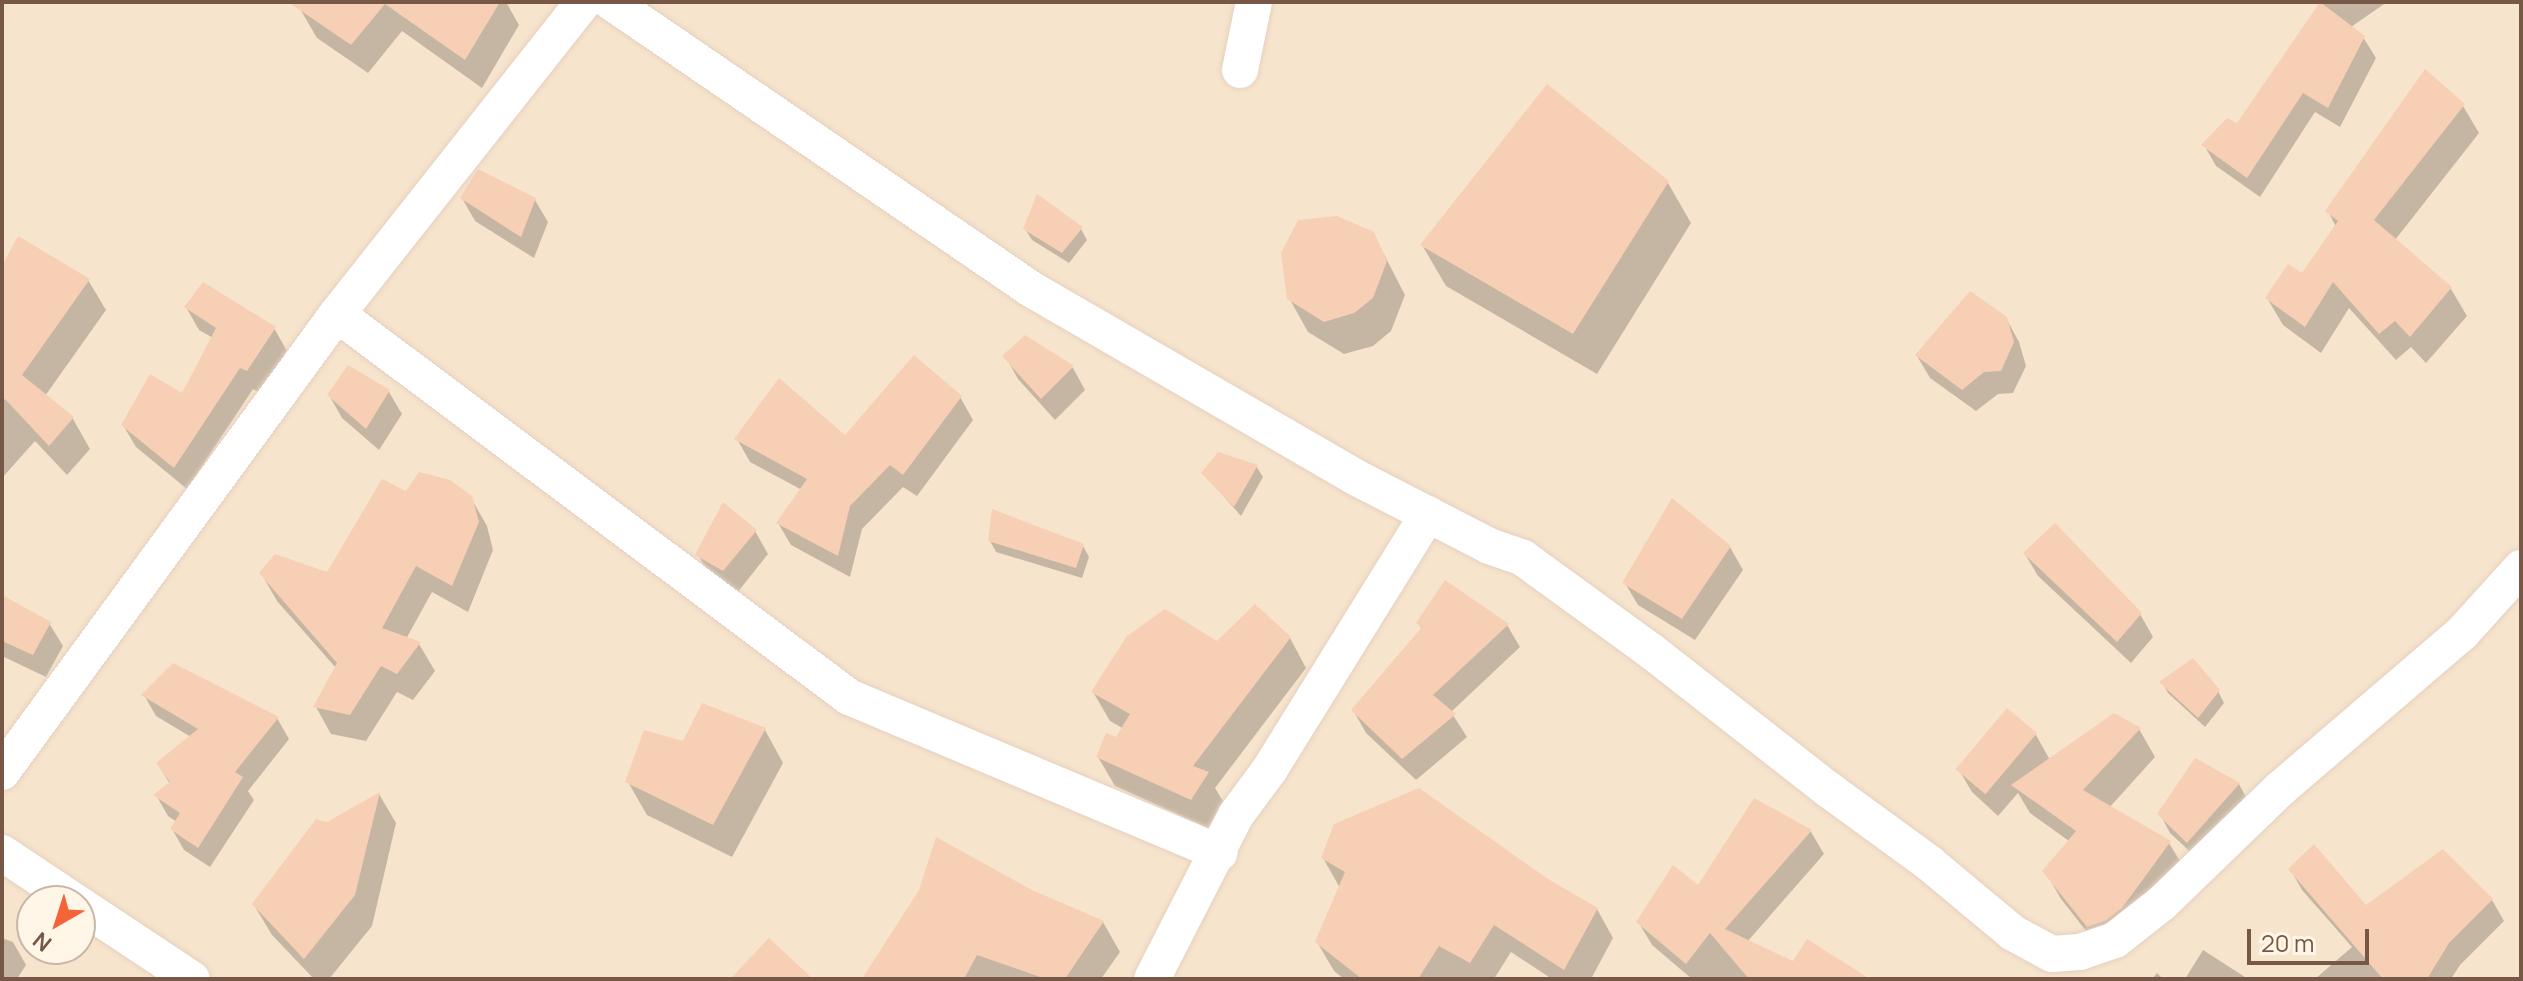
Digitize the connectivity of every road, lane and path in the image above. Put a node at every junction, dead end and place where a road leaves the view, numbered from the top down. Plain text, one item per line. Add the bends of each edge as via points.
1 (583, 2) edge
2 (611, 2) edge
3 (1254, 2) edge
4 (1240, 70) dead end
5 (337, 314) junction
6 (1428, 514) junction
7 (2521, 568) edge
8 (2, 772) edge
9 (2, 853) edge
10 (1220, 853) junction
11 (50, 885) edge
12 (96, 916) edge
13 (192, 979) edge
14 (1152, 979) edge

1 - 5 street
2 - 6 street via 1031,289
3 - 4 street
5 - 8 street
5 - 10 street via 849,697
6 - 7 street via 1523,558 1929,863 2013,933 2052,954 2080,952 2115,940 2162,903 2280,789 2462,633
6 - 10 street via 1236,815
9 - 11 street
10 - 14 street
12 - 13 street

